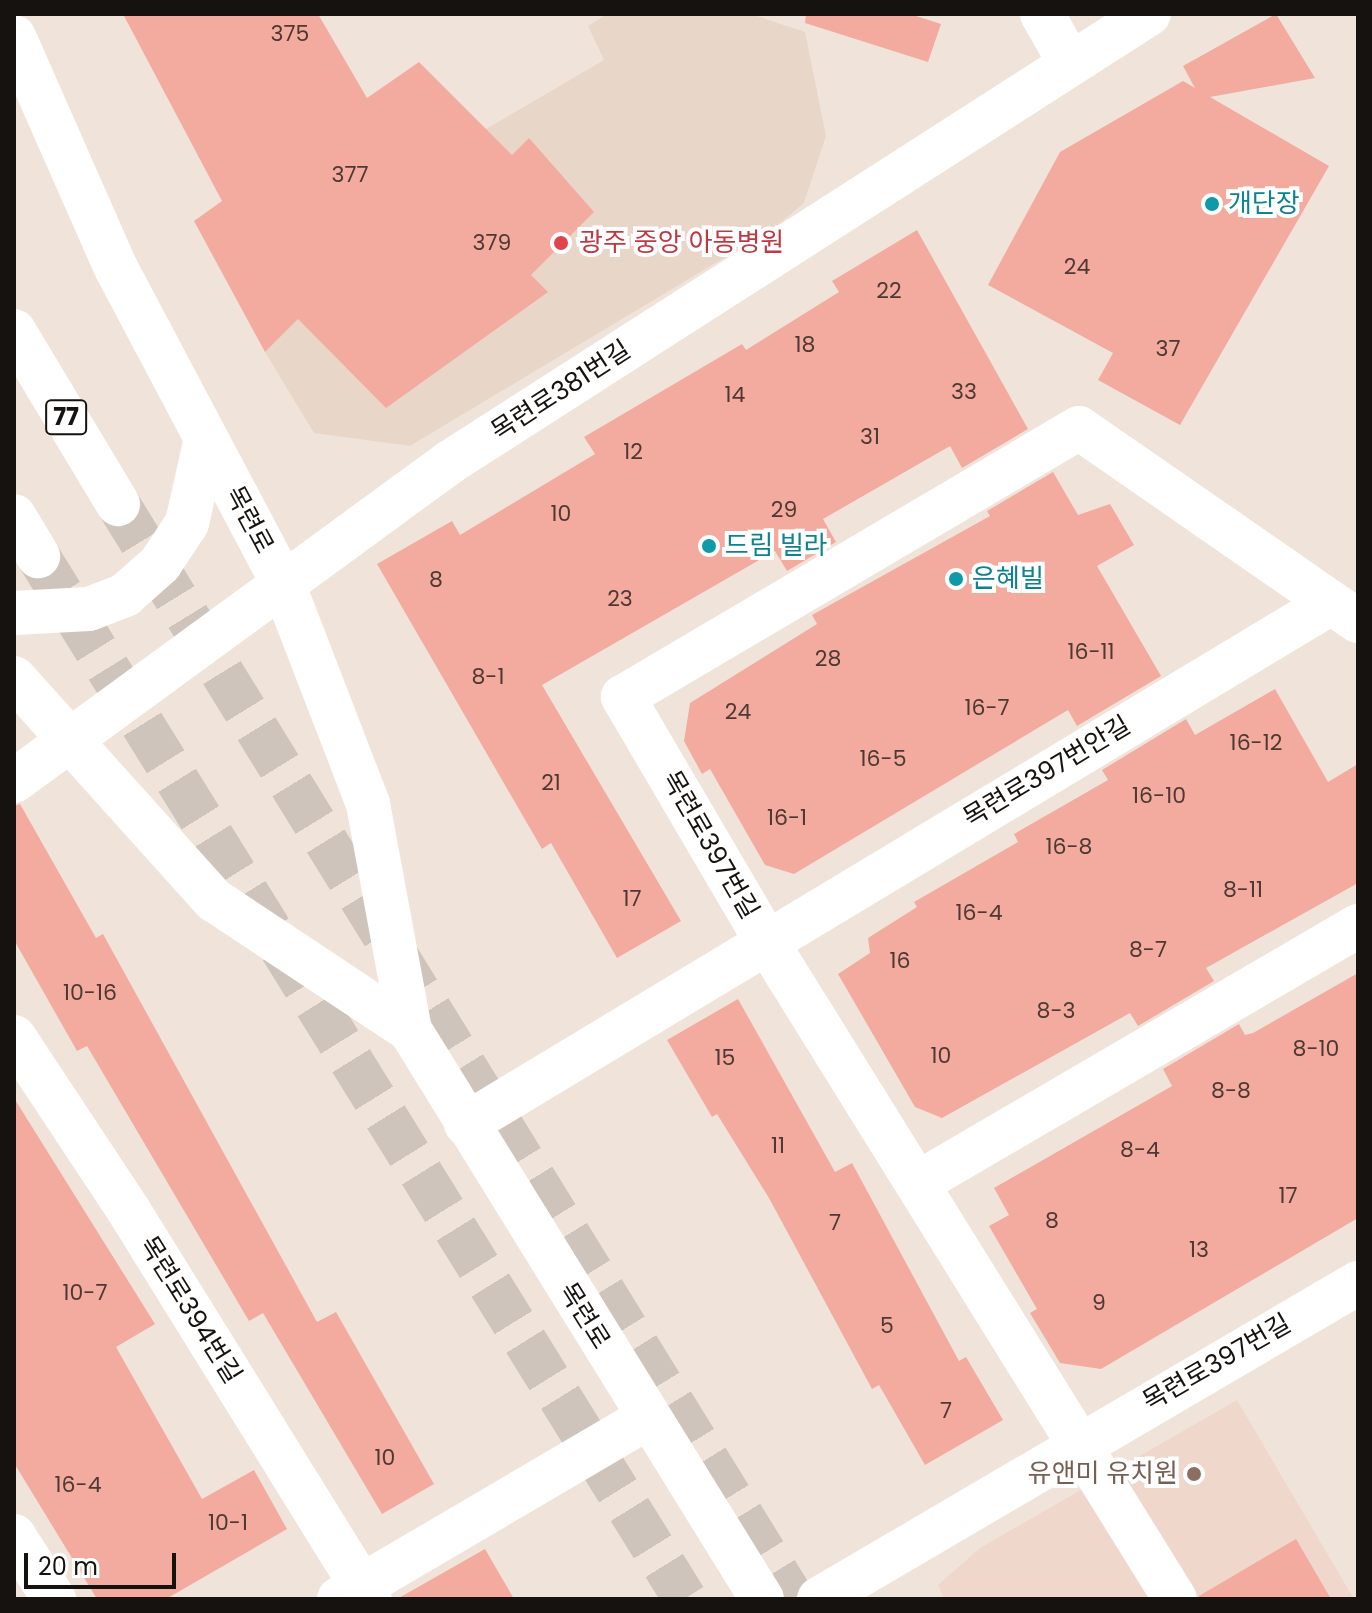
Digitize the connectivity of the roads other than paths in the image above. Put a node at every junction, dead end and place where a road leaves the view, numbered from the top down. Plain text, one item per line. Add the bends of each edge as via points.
1 (1042, 14) edge
2 (1149, 14) edge
3 (14, 37) edge
4 (1070, 63) junction
5 (14, 331) edge
6 (206, 439) junction
7 (118, 504) tunnel mouth
8 (14, 516) edge
9 (38, 556) tunnel mouth
10 (282, 581) junction
11 (1344, 612) edge
12 (14, 613) edge
13 (14, 678) edge
14 (69, 741) junction
15 (14, 781) edge
16 (1358, 926) edge
17 (765, 939) junction
18 (410, 1030) junction
19 (14, 1037) edge
20 (466, 1124) junction
21 (918, 1183) junction
22 (1358, 1283) edge
23 (647, 1418) junction
24 (1076, 1444) junction
25 (14, 1536) edge
26 (356, 1594) edge
27 (54, 1599) edge
28 (762, 1599) edge
29 (819, 1599) edge
30 (1175, 1599) edge

1 - 4 main road
2 - 4 main road, 목련로381번길
3 - 6 main road, 목련로 via 116,268
4 - 10 main road, 목련로381번길 via 450,462
5 - 7 main road, 77
6 - 10 main road, 목련로
6 - 12 main road via 187,523 160,564 125,595 89,609
8 - 9 main road
10 - 14 main road, 목련로381번길
10 - 18 main road, 목련로 via 368,804
11 - 17 main road, 목련로397번안길
11 - 17 main road, 목련로397번길 via 1079,428 623,697
13 - 14 main road, 목련로
14 - 15 main road, 목련로381번길
14 - 18 main road, 목련로 via 214,900
16 - 21 main road
17 - 20 main road, 목련로397번안길
17 - 21 main road, 목련로397번길
18 - 20 main road, 목련로
19 - 26 main road, 목련로394번길 via 129,1211
20 - 23 main road, 목련로
21 - 24 main road, 목련로397번길
22 - 24 main road, 목련로397번길
23 - 26 main road, 목련로394번길
23 - 28 main road, 목련로
24 - 29 main road, 목련로397번길
24 - 30 main road
25 - 27 main road

